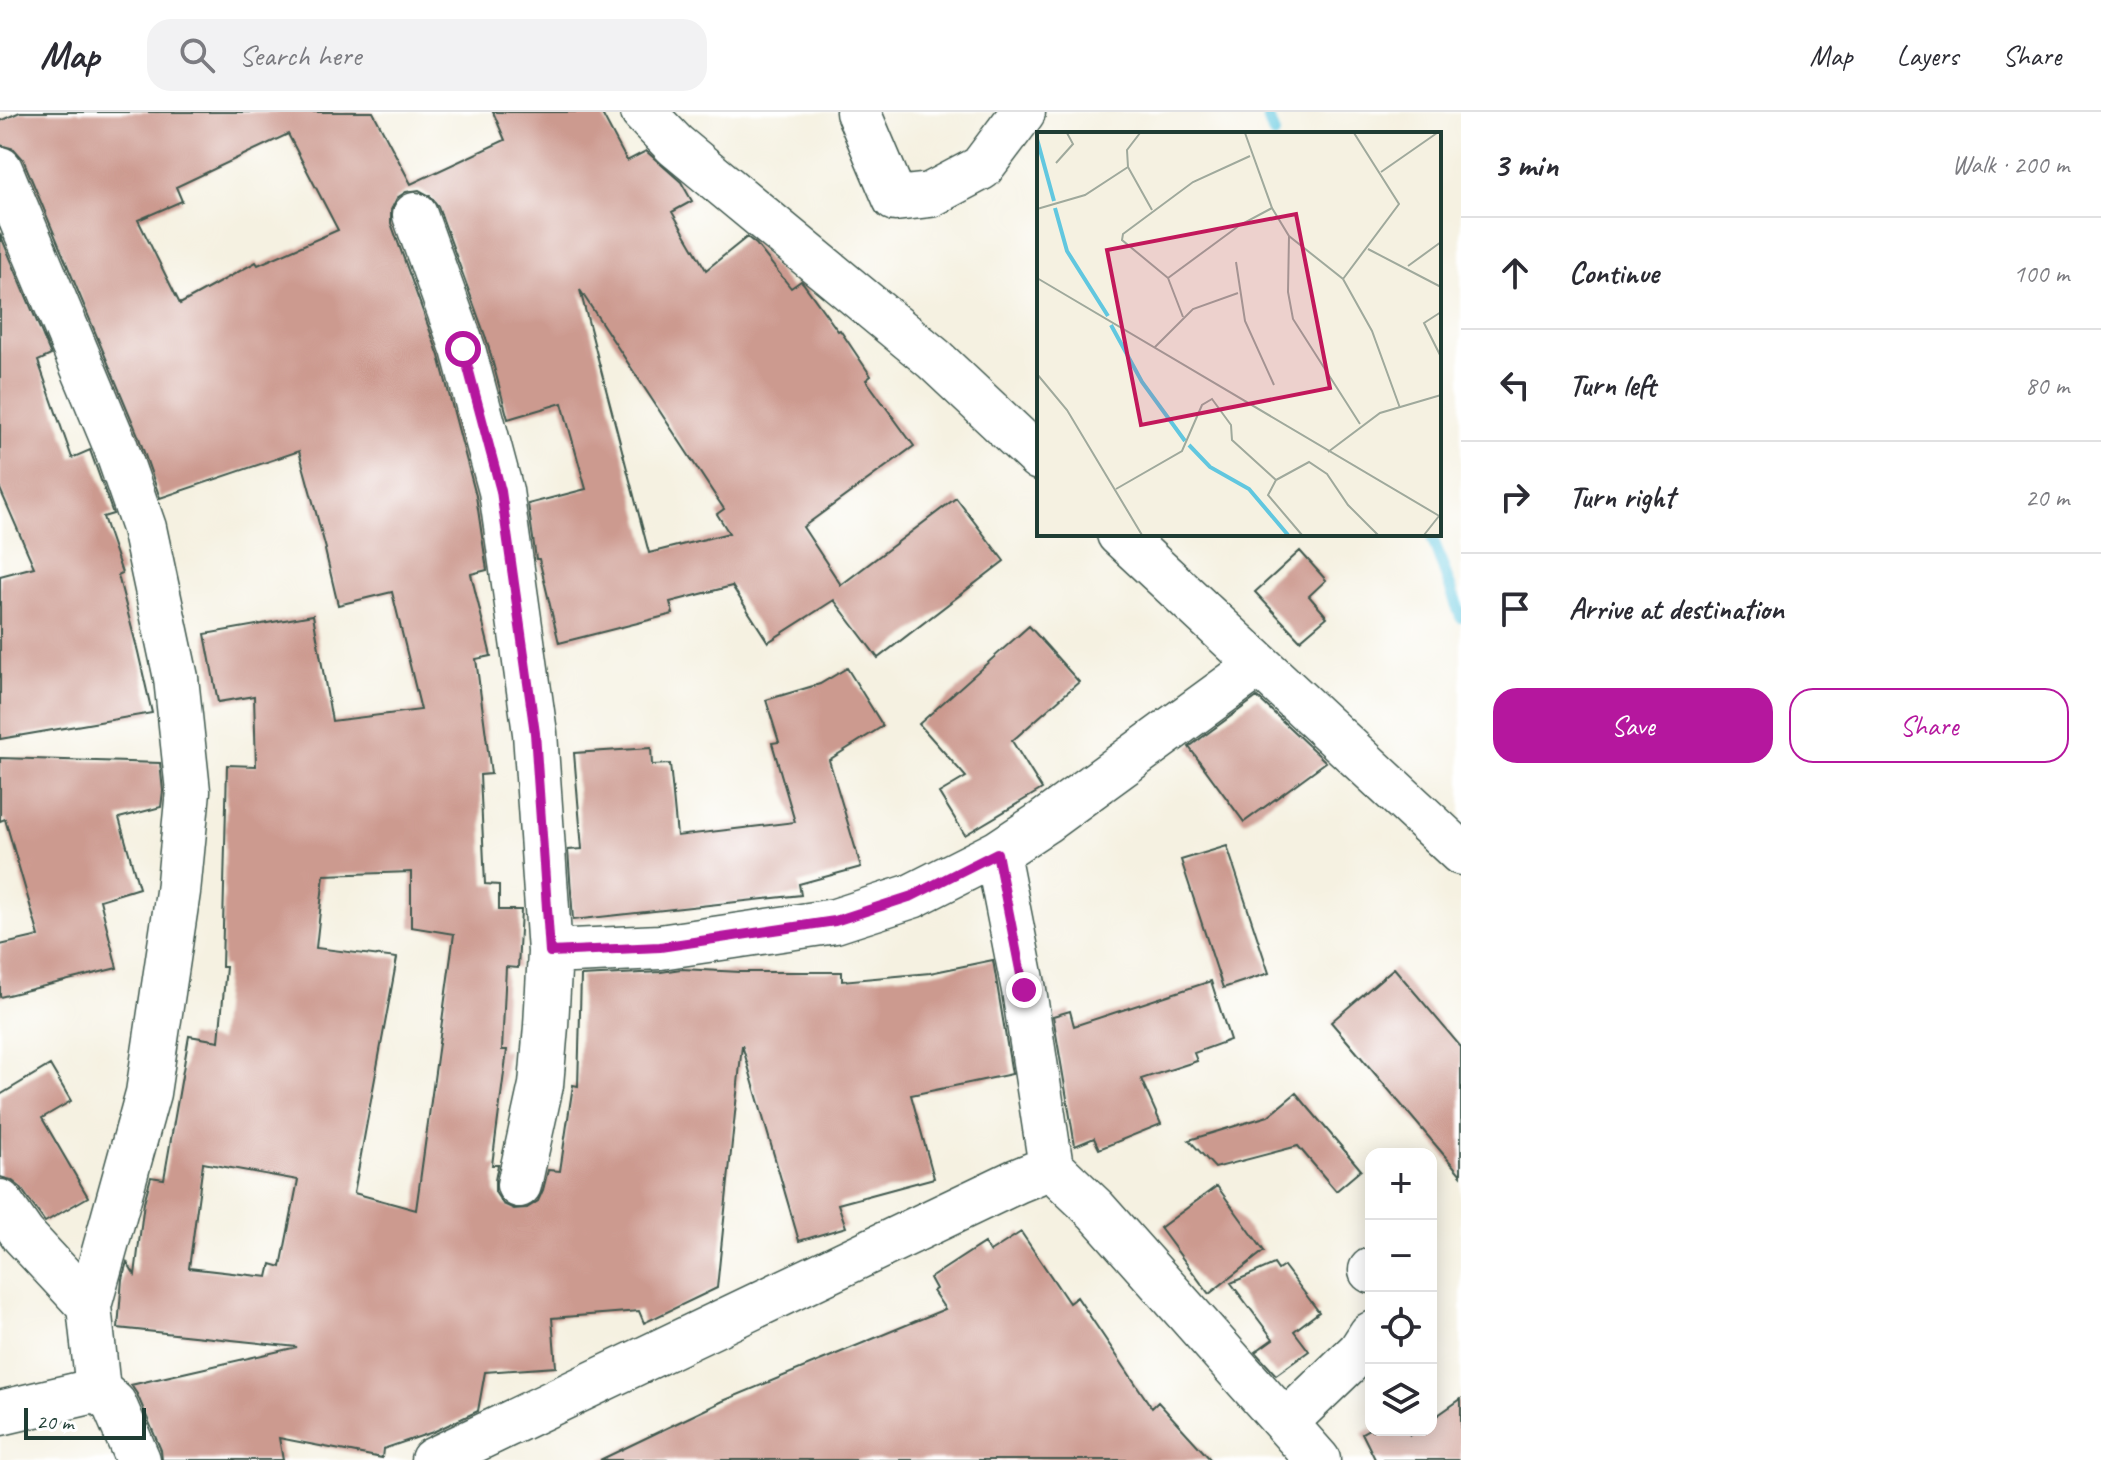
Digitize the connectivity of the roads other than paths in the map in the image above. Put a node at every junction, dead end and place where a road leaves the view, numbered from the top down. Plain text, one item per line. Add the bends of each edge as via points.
1 (643, 112) edge
2 (858, 112) edge
3 (1023, 112) edge
4 (0, 169) edge
5 (415, 215) dead end
6 (1037, 456) edge
7 (1121, 536) edge
8 (1259, 665) junction
9 (997, 853) junction
10 (1461, 853) edge
11 (550, 952) junction
12 (1051, 1167) junction
13 (519, 1185) dead end
14 (0, 1202) edge
15 (89, 1306) junction
16 (1365, 1343) edge
17 (98, 1390) junction
18 (0, 1413) edge
19 (1285, 1423) junction
20 (138, 1460) edge
21 (433, 1460) edge
22 (1318, 1460) edge

1 - 6 street via 675,145 934,359
2 - 3 street via 895,199 930,195 981,168
4 - 15 street via 144,528 176,678 188,791 148,1093
5 - 11 street via 463,349 501,491 535,733
7 - 8 street
8 - 9 street
8 - 10 street
9 - 11 street via 912,896 835,921 660,947
9 - 12 street
11 - 13 street via 541,1085
12 - 19 street via 1096,1210
12 - 21 street
14 - 15 street
15 - 17 street
16 - 19 street
17 - 18 street
17 - 20 street via 114,1404
19 - 22 street

